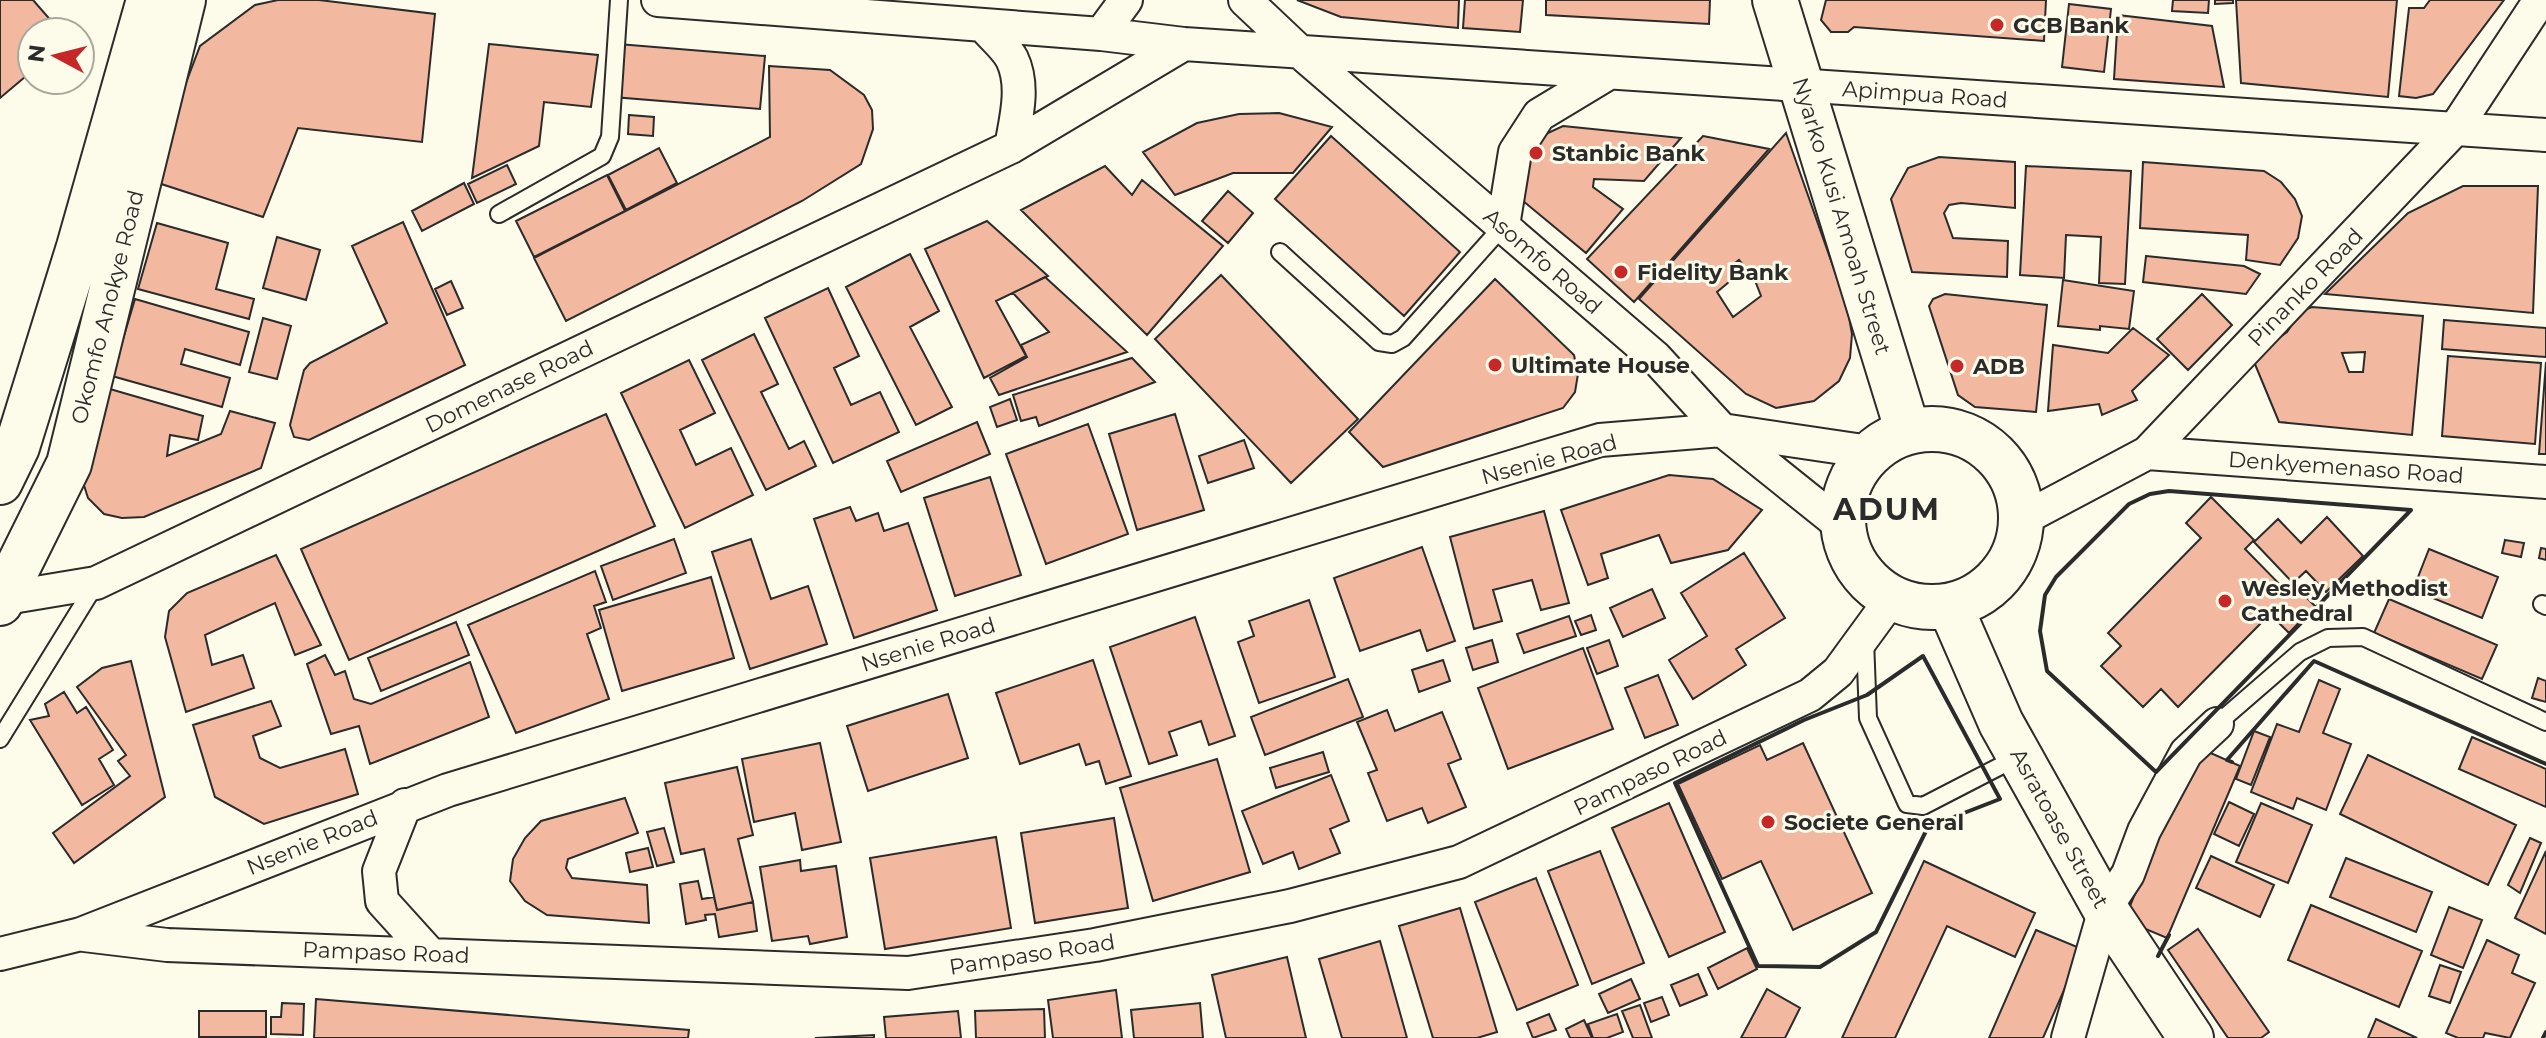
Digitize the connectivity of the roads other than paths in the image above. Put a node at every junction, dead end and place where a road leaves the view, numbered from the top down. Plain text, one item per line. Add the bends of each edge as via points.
1 (149, 0) edge
2 (183, 0) edge
3 (619, 0) edge
4 (658, 0) edge
5 (1126, 0) edge
6 (1245, 0) edge
7 (1775, 0) edge
8 (2540, 0) edge
9 (983, 25) junction
10 (1101, 34) junction
11 (1184, 44) junction
12 (1299, 51) junction
13 (1607, 74) junction
14 (1803, 86) junction
15 (2455, 129) junction
16 (2546, 135) edge
17 (1011, 147) junction
18 (499, 214) dead end
19 (1503, 226) junction
20 (1280, 252) dead end
21 (1722, 430) junction
22 (1889, 442) junction
23 (2147, 453) junction
24 (0, 482) edge
25 (2546, 482) edge
26 (2021, 520) junction
27 (1843, 527) junction
28 (96, 583) junction
29 (1892, 598) junction
30 (1, 601) edge
31 (1950, 606) junction
32 (1865, 636) junction
33 (2546, 722) edge
34 (2217, 724) joint
35 (0, 739) edge
36 (2020, 756) junction
37 (405, 805) junction
38 (2105, 909) junction
39 (81, 934) junction
40 (429, 953) junction
41 (0, 954) edge
42 (2068, 1038) edge
43 (2191, 1038) edge

1 - 24 street, Okomfo Anokye Road via 79,247 17,447
2 - 30 street, Okomfo Anokye Road via 69,464
3 - 18 lane via 610,137 602,156
4 - 9 street, Apimpua Road
5 - 10 street
6 - 12 street, Asomfo Road
7 - 14 street, Nyarko Kusi Amoah Street
8 - 15 street, Pinanko Road
9 - 10 street, Apimpua Road
9 - 17 street via 1012,58 1017,79
10 - 11 street, Apimpua Road
11 - 12 street, Apimpua Road
11 - 17 street, Domenase Road
12 - 13 street, Apimpua Road
12 - 19 street, Asomfo Road
13 - 14 street, Apimpua Road
13 - 19 street via 1539,115 1515,152
14 - 15 street, Apimpua Road
14 - 22 street, Nyarko Kusi Amoah Street
15 - 16 street, Apimpua Road
15 - 23 street, Pinanko Road
17 - 28 street, Domenase Road
19 - 20 lane via 1392,344 1379,342
19 - 21 street, Asomfo Road via 1656,358
21 - 22 street
21 - 27 street
21 - 37 street, Nsenie Road via 1600,440
22 - 26 street via 1925,428 1954,431 1982,443 2003,463 2017,490
22 - 27 street via 1854,473 1845,497
23 - 25 street, Denkyemenaso Road
23 - 26 street, Pinanko Road
26 - 31 street via 2016,550 2000,576 1978,595
27 - 29 street via 1851,556 1868,580
28 - 30 street, Domenase Road
28 - 35 lane
29 - 31 street via 1920,607
29 - 32 street, Pampaso Road
31 - 36 street, Asratoase Street
32 - 36 lane via 1868,718 1907,804 1923,806
32 - 40 street, Pampaso Road via 1838,672 1810,695 1459,862 1290,906 1095,945 908,973
33 - 34 lane via 2363,637 2328,638 2300,652
34 - 38 street via 2186,753 2144,831 2128,874
36 - 38 street, Asratoase Street
37 - 39 street, Nsenie Road
37 - 40 street via 379,871 382,901
38 - 42 street
38 - 43 street, Asratoase Street
39 - 40 street, Pampaso Road via 167,945
39 - 41 street, Nsenie Road

